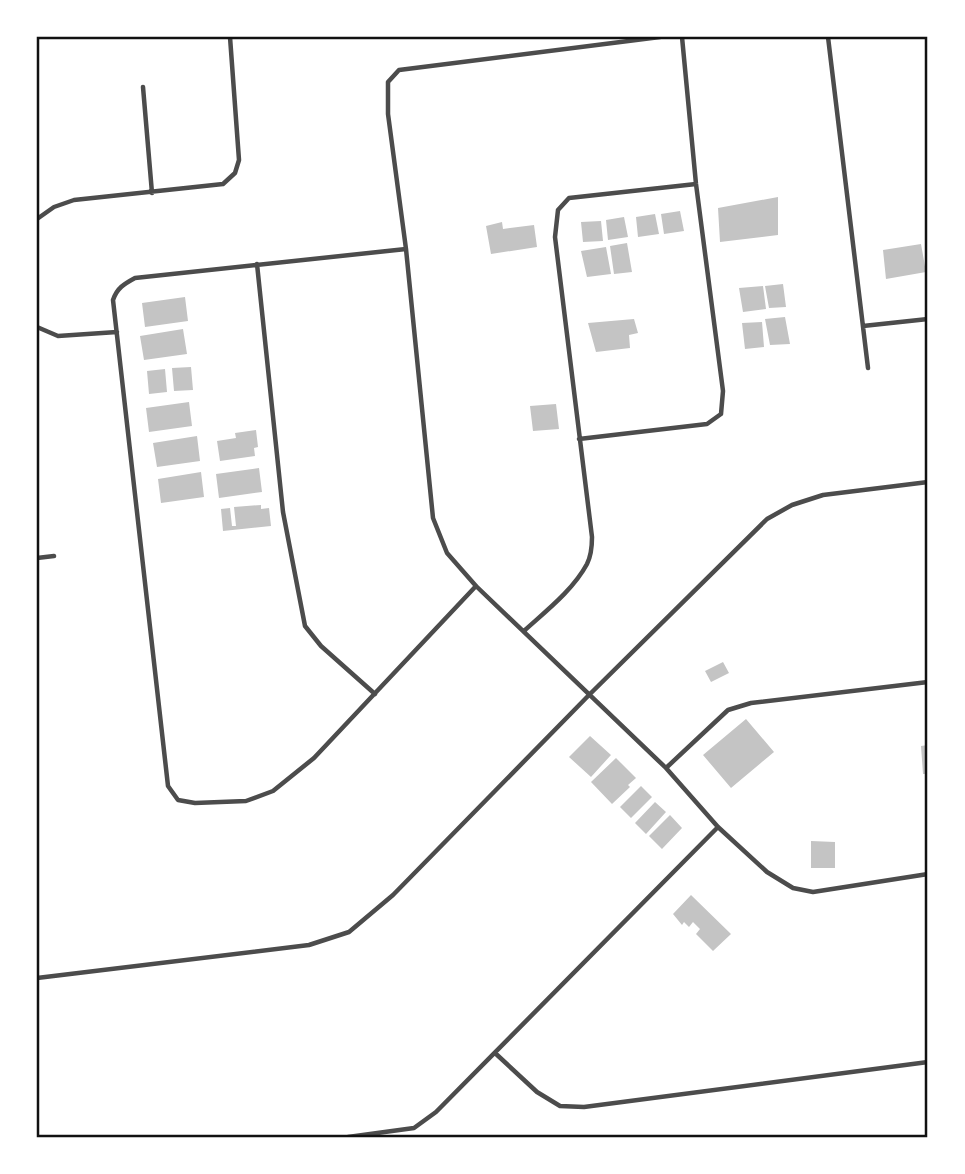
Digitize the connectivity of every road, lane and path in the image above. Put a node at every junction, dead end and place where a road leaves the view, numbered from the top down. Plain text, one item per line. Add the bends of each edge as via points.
1 (229, 37) edge
2 (660, 37) edge
3 (682, 37) edge
4 (828, 37) edge
5 (143, 87) dead end
6 (696, 184) junction
7 (152, 193) junction
8 (37, 219) edge
9 (406, 249) junction
10 (257, 264) junction
11 (928, 319) edge
12 (37, 327) edge
13 (863, 327) junction
14 (117, 332) junction
15 (868, 368) dead end
16 (579, 439) junction
17 (928, 482) edge
18 (54, 556) dead end
19 (37, 558) edge
20 (476, 586) junction
21 (525, 631) junction
22 (928, 682) edge
23 (375, 694) junction
24 (590, 694) junction
25 (666, 768) junction
26 (718, 827) junction
27 (928, 874) edge
28 (37, 978) edge
29 (495, 1053) junction
30 (928, 1062) edge
31 (348, 1137) edge

1 - 7 street via 239,160 235,173 223,184
2 - 9 street via 399,71 388,82 388,114
3 - 6 street
4 - 13 street
5 - 7 street
6 - 16 street via 569,198 558,210 555,237
6 - 16 street via 723,391 721,414 707,424
7 - 8 street via 74,200
9 - 10 street
9 - 20 street via 433,518 447,553
10 - 14 street via 135,278 122,285 113,300
10 - 23 street via 284,512 305,626
11 - 13 street
12 - 14 street via 58,336
13 - 15 street
14 - 23 street via 168,786 178,800 195,803 246,801 273,791 314,758
16 - 21 street via 591,551 587,565 564,593
17 - 24 street via 823,495 767,519
18 - 19 street
20 - 21 street
20 - 23 street
21 - 24 street
22 - 25 street via 751,703 728,710
24 - 25 street
24 - 28 street via 393,895 349,932 309,946
25 - 26 street
26 - 27 street via 766,872 803,890
26 - 29 street
29 - 30 street via 537,1092 560,1106 584,1107
29 - 31 street via 414,1128

